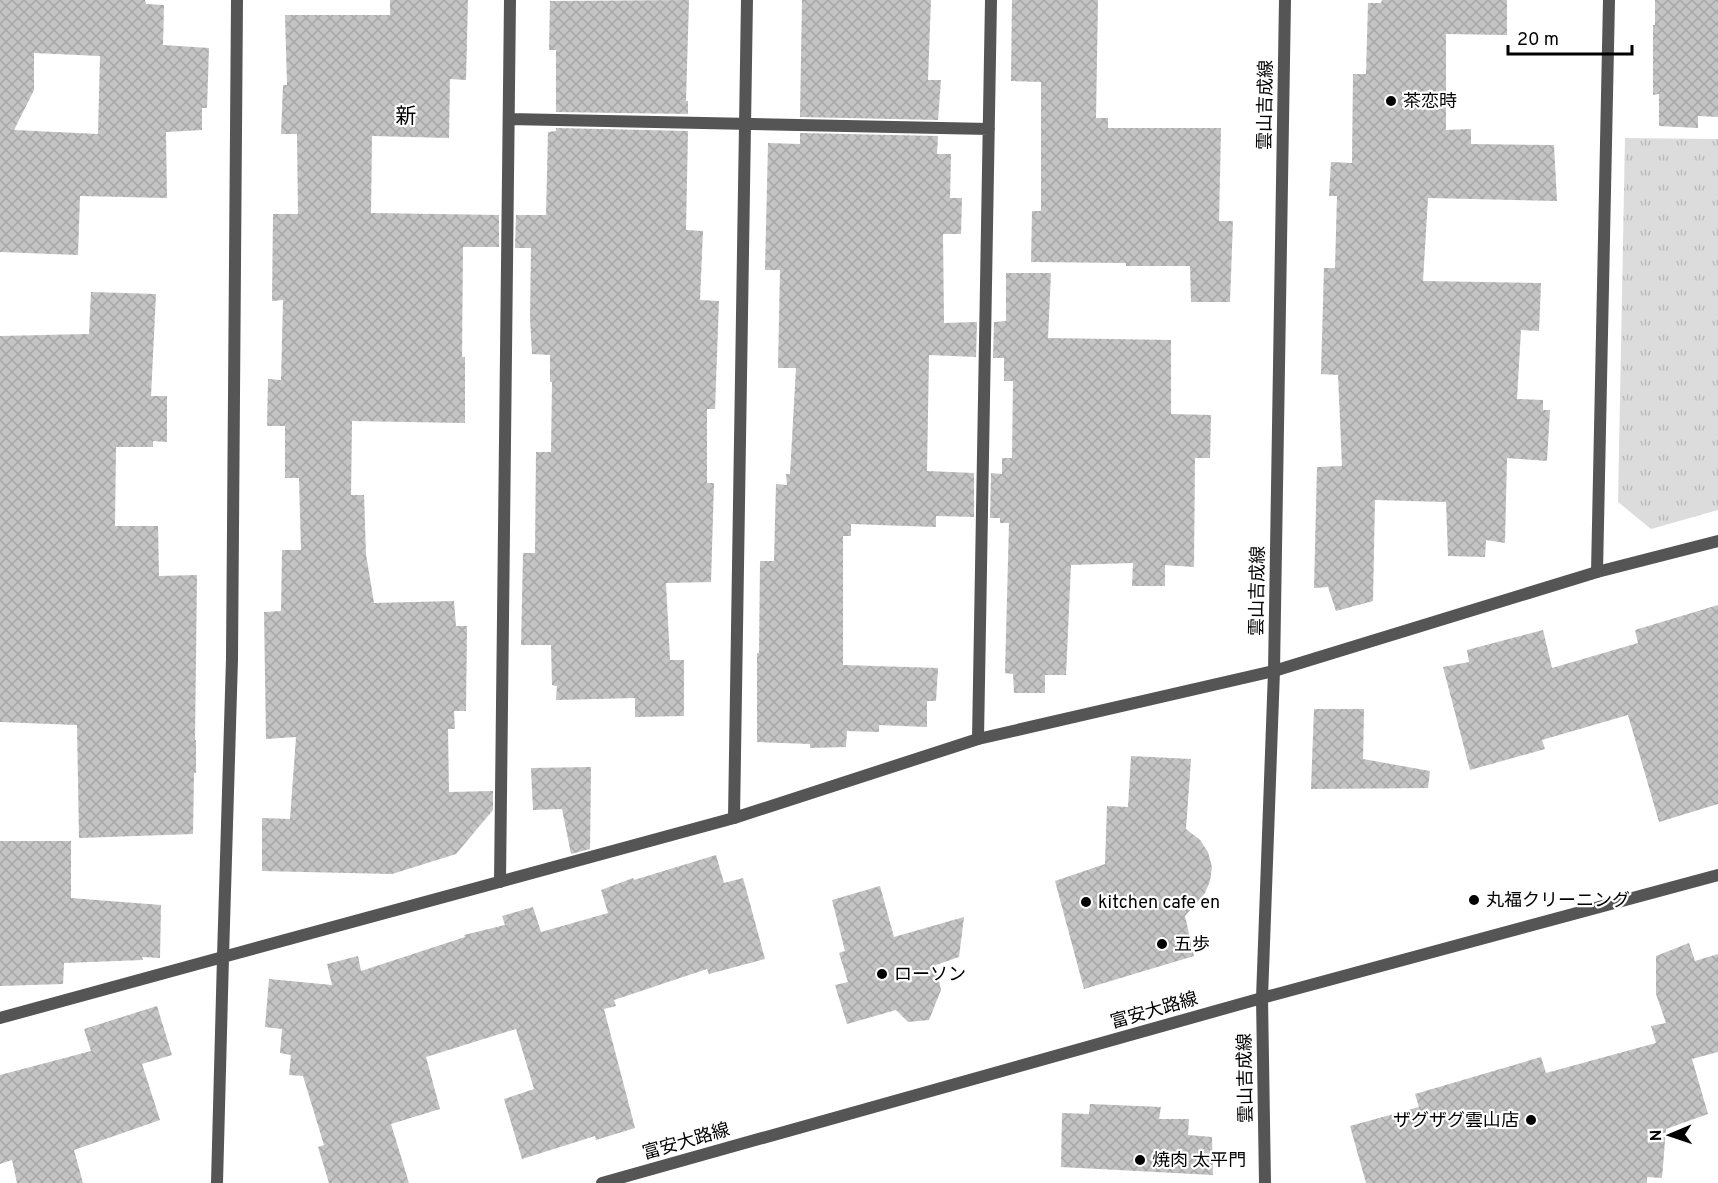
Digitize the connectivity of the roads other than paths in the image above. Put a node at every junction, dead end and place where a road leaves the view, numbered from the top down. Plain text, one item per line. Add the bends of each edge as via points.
1 (237, 0) edge
2 (510, 0) edge
3 (747, 0) edge
4 (991, 0) edge
5 (1285, 0) edge
6 (1609, 0) edge
7 (509, 119) junction
8 (745, 124) junction
9 (988, 129) junction
10 (1718, 542) edge
11 (1598, 572) junction
12 (1274, 671) junction
13 (978, 739) junction
14 (734, 818) junction
15 (1718, 874) edge
16 (500, 882) junction
17 (223, 957) junction
18 (1262, 998) junction
19 (0, 1018) edge
20 (217, 1183) edge
21 (602, 1183) edge
22 (1265, 1183) edge

1 - 17 street via 232,658
2 - 7 street
3 - 8 street
4 - 9 street
5 - 12 street, 雲山吉成線
6 - 11 street
7 - 8 street
7 - 16 street
8 - 9 street
8 - 14 street
9 - 13 street
10 - 11 street
11 - 12 street
12 - 13 street
12 - 18 street, 雲山吉成線
13 - 14 street
14 - 16 street
15 - 18 street, 富安大路線
16 - 17 street
17 - 19 street
17 - 20 street
18 - 21 street, 富安大路線
18 - 22 street, 雲山吉成線

